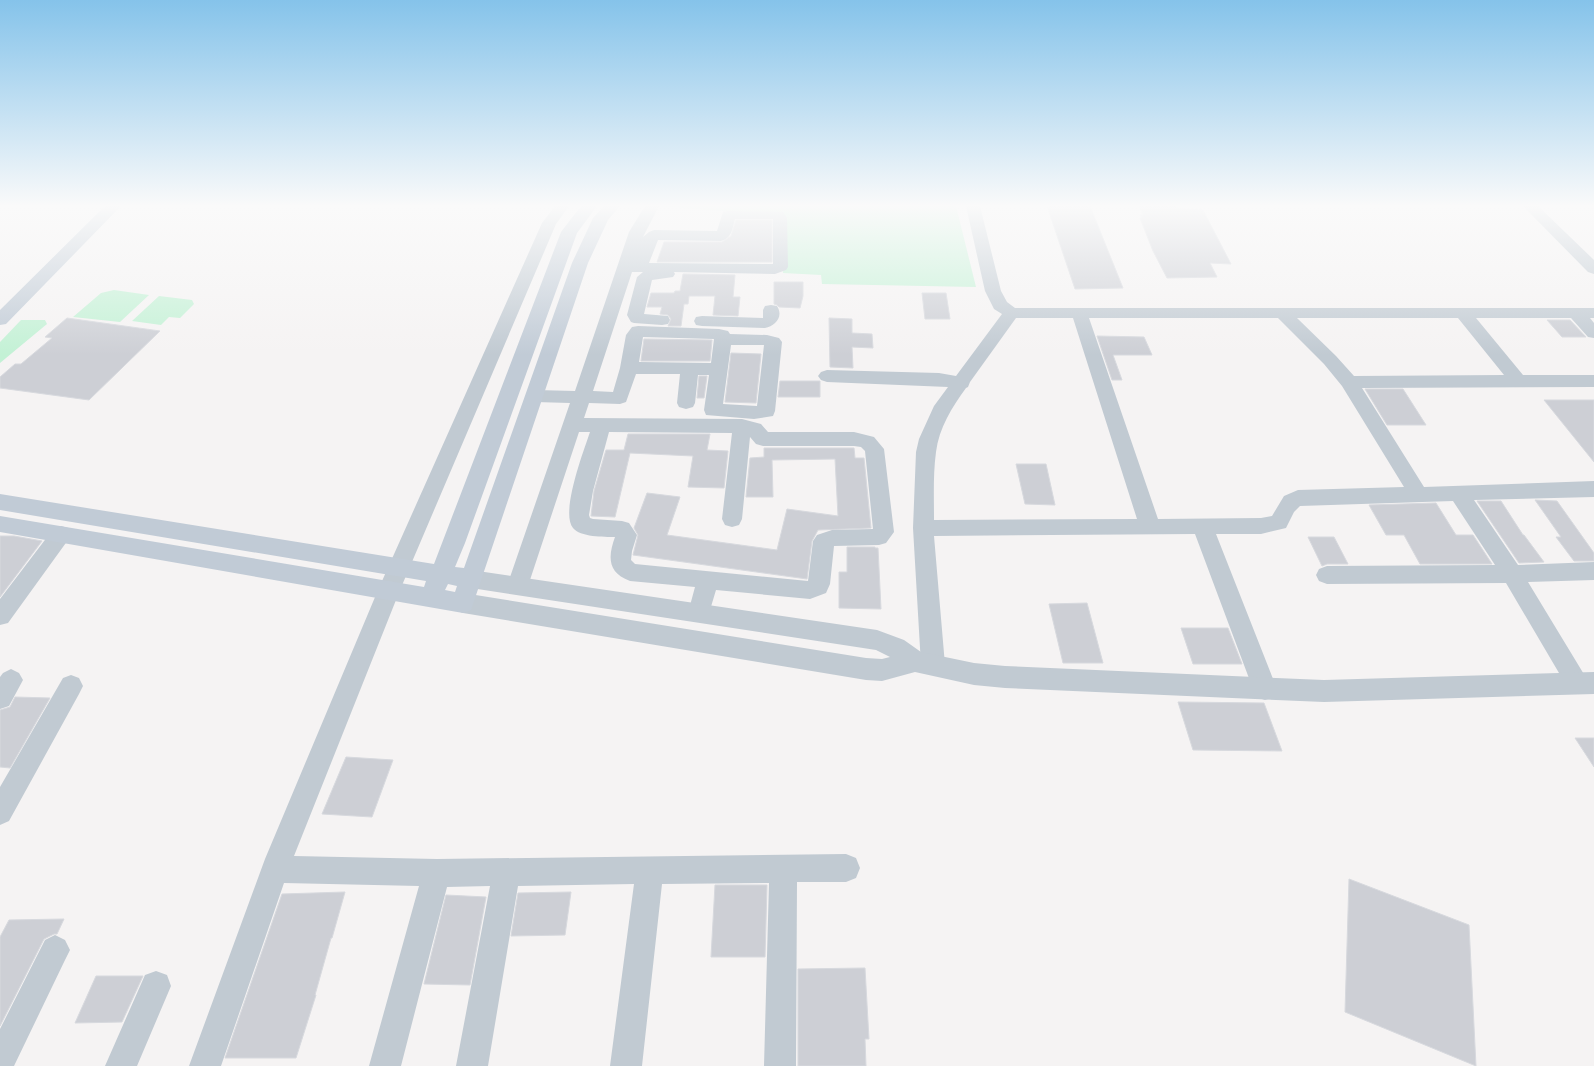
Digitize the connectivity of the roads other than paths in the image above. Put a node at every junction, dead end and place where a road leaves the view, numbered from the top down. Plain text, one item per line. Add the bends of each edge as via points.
1 (46, 256) edge
2 (64, 256) edge
3 (535, 256) edge
4 (560, 256) edge
5 (584, 256) edge
6 (635, 256) edge
7 (641, 256) edge
8 (781, 256) edge
9 (985, 256) edge
10 (1581, 256) edge
11 (1594, 269) edge
12 (633, 272) junction
13 (738, 276) dead end
14 (0, 301) edge
15 (771, 310) dead end
16 (1079, 312) junction
17 (1281, 312) junction
18 (1010, 313) junction
19 (1463, 313) junction
20 (1576, 313) junction
21 (1594, 313) edge
22 (0, 320) edge
23 (1594, 334) edge
24 (723, 339) junction
25 (629, 368) junction
26 (690, 369) junction
27 (719, 370) junction
28 (827, 376) dead end
29 (1594, 381) edge
30 (1349, 382) junction
31 (1519, 382) junction
32 (962, 383) junction
33 (535, 396) junction
34 (581, 398) junction
35 (686, 403) dead end
36 (572, 425) junction
37 (601, 426) junction
38 (742, 426) junction
39 (1594, 489) edge
40 (1458, 492) junction
41 (1418, 493) junction
42 (0, 502) edge
43 (732, 520) dead end
44 (0, 524) edge
45 (1150, 526) junction
46 (1202, 526) junction
47 (922, 528) junction
48 (62, 534) junction
49 (400, 567) junction
50 (1594, 571) edge
51 (1512, 574) junction
52 (440, 575) junction
53 (1327, 576) dead end
54 (471, 579) junction
55 (708, 580) junction
56 (518, 586) junction
57 (389, 590) junction
58 (430, 597) junction
59 (463, 603) junction
60 (699, 613) junction
61 (0, 616) edge
62 (924, 663) junction
63 (1586, 683) edge
64 (71, 686) dead end
65 (1265, 688) junction
66 (0, 812) edge
67 (846, 868) dead end
68 (276, 869) junction
69 (783, 869) junction
70 (650, 871) junction
71 (506, 872) junction
72 (436, 873) junction
73 (55, 950) dead end
74 (156, 986) dead end
75 (0, 1062) edge
76 (121, 1066) edge
77 (205, 1066) edge
78 (385, 1066) edge
79 (472, 1066) edge
80 (626, 1066) edge
81 (780, 1066) edge

1 - 14 main road
2 - 22 main road
3 - 49 street
4 - 52 main road
5 - 33 main road
6 - 12 street
7 - 12 street
8 - 12 street via 780,267 775,269
9 - 18 street via 993,291 1000,305
10 - 11 street
12 - 13 street
12 - 15 street via 635,315 640,319 760,323 770,320
12 - 34 street
16 - 17 street
16 - 18 street
16 - 45 street
17 - 19 street
17 - 30 street
18 - 32 street
19 - 20 street
19 - 31 street
20 - 21 street
20 - 23 street
24 - 25 street via 719,334 638,331
24 - 27 street
24 - 27 street via 773,342 766,411 754,413 713,410
25 - 26 street
25 - 34 street via 620,398
26 - 27 street
26 - 35 street
28 - 32 street via 939,379
29 - 31 street
30 - 31 street
30 - 41 street
32 - 47 street via 943,406 929,439
33 - 34 street
33 - 54 main road
34 - 36 street
36 - 37 street
36 - 56 street
37 - 38 street
37 - 55 street via 580,499 580,522 587,527 622,529 626,535 619,558 622,567 630,572
38 - 43 street
38 - 55 street via 754,429 763,439 854,439 871,445 874,449 884,532 879,537 832,538 824,541 819,584 814,589
39 - 40 street
40 - 41 street
40 - 51 street
41 - 46 street via 1298,498 1287,504 1279,522 1274,524
42 - 49 main road
44 - 48 main road
45 - 46 street
45 - 47 street
46 - 65 street
47 - 62 street
48 - 57 main road
48 - 61 street
49 - 52 main road
49 - 57 street
50 - 51 street
51 - 53 street
51 - 63 street
52 - 54 main road
52 - 58 main road
54 - 56 street
54 - 59 main road
55 - 60 street
56 - 60 street
57 - 58 main road
57 - 68 street
58 - 59 main road
59 - 62 street via 866,669 882,670
60 - 62 street via 877,640
62 - 65 street via 974,674 1005,677
63 - 65 street via 1324,691
64 - 66 street
67 - 69 street
68 - 72 street
68 - 77 street
69 - 70 street
69 - 81 street
70 - 71 street
70 - 80 street
71 - 72 street
71 - 79 street
72 - 78 street
73 - 75 street
74 - 76 street

